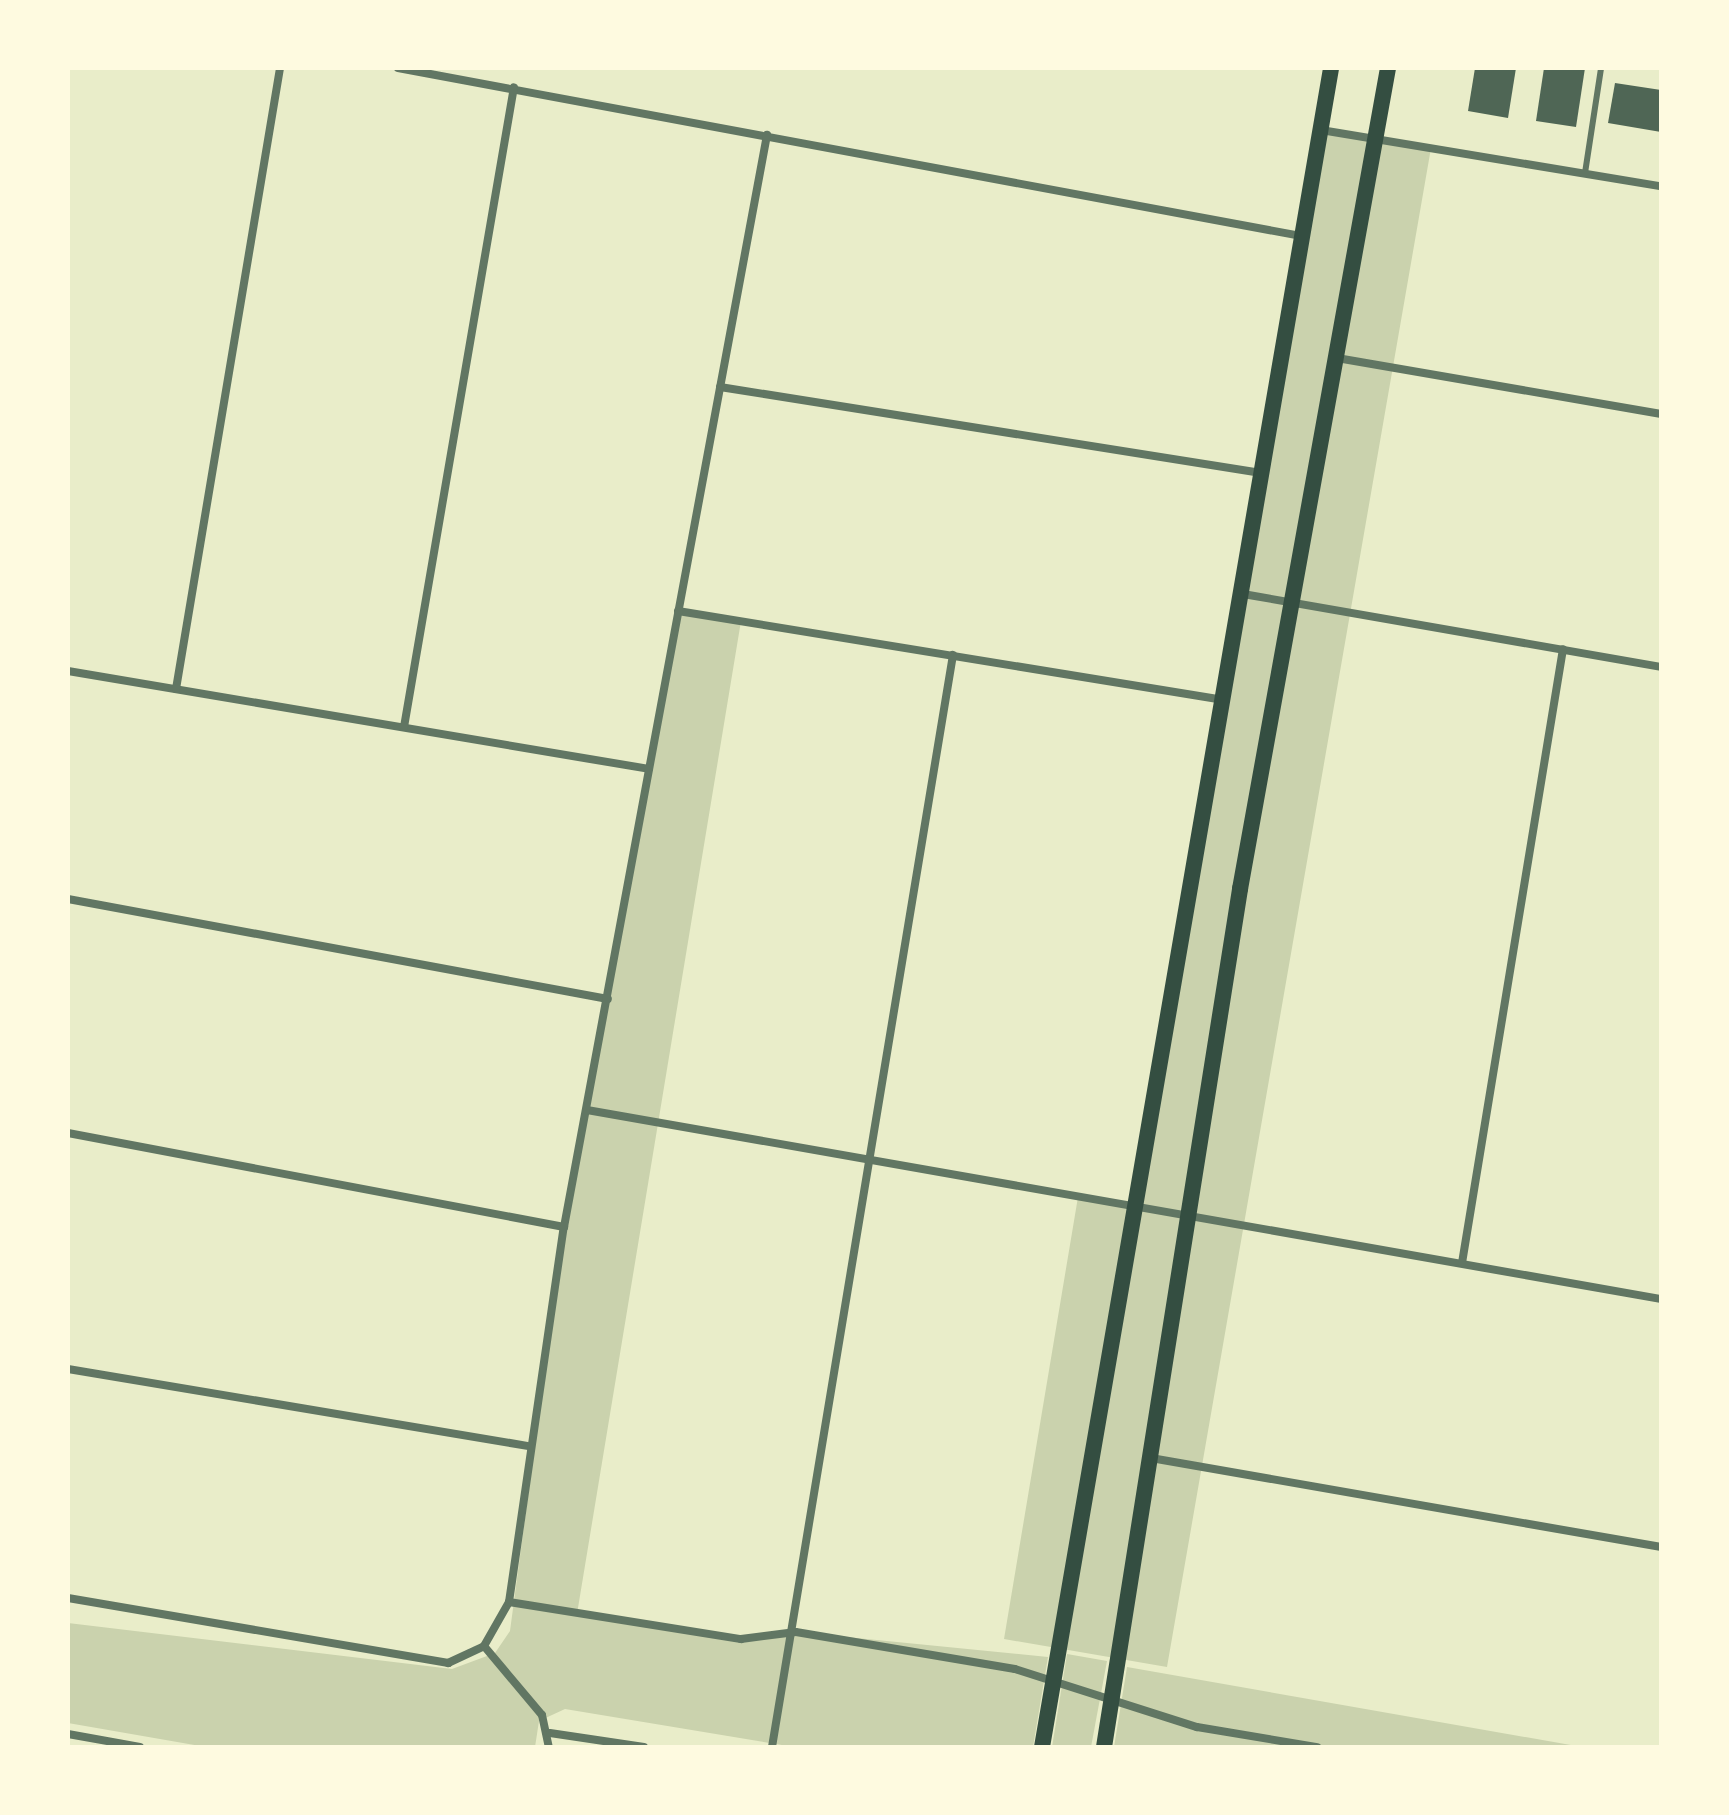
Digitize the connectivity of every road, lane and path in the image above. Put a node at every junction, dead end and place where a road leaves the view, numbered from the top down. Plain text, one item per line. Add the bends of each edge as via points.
1 (280, 68) edge
2 (398, 68) edge
3 (1331, 68) edge
4 (1388, 68) edge
5 (1601, 68) edge
6 (514, 87) junction
7 (1320, 130) junction
8 (767, 135) junction
9 (1377, 139) junction
10 (1585, 173) junction
11 (1661, 186) edge
12 (1301, 236) junction
13 (1337, 358) junction
14 (720, 387) junction
15 (1661, 414) edge
16 (1262, 473) junction
17 (1243, 594) junction
18 (1293, 603) junction
19 (678, 611) junction
20 (1563, 649) junction
21 (953, 655) junction
22 (1661, 667) edge
23 (68, 671) edge
24 (176, 689) junction
25 (1225, 701) junction
26 (404, 727) junction
27 (649, 769) junction
28 (68, 899) edge
29 (608, 999) junction
30 (587, 1110) junction
31 (68, 1133) edge
32 (872, 1156) junction
33 (1140, 1206) junction
34 (1192, 1214) junction
35 (564, 1227) junction
36 (1462, 1263) junction
37 (1661, 1299) edge
38 (68, 1369) edge
39 (529, 1446) junction
40 (1151, 1458) junction
41 (1661, 1547) edge
42 (68, 1598) edge
43 (509, 1602) junction
44 (796, 1632) junction
45 (484, 1646) junction
46 (1055, 1677) junction
47 (1111, 1701) junction
48 (550, 1733) junction
49 (68, 1734) edge
50 (140, 1747) edge
51 (549, 1747) edge
52 (644, 1747) edge
53 (772, 1747) edge
54 (1042, 1747) edge
55 (1104, 1747) edge
56 (1317, 1747) edge

1 - 24 street
2 - 6 street
3 - 7 main road
4 - 9 main road
5 - 10 lane
6 - 8 street
6 - 26 street
7 - 9 street
7 - 12 main road
8 - 12 street
8 - 14 street
9 - 10 street
9 - 13 main road
10 - 11 street
12 - 16 main road
13 - 15 street
13 - 18 main road
14 - 16 street
14 - 19 street
16 - 17 main road
17 - 18 street
17 - 25 main road
18 - 20 street
18 - 34 main road
19 - 21 street
19 - 27 street
20 - 22 street
20 - 36 street
21 - 25 street
21 - 32 street
23 - 24 street
24 - 26 street
25 - 33 main road
26 - 27 street
27 - 29 street
28 - 29 street
29 - 30 street
30 - 32 street
30 - 35 street
31 - 35 street
32 - 33 street
32 - 44 street
33 - 34 street
33 - 46 main road
34 - 36 street
34 - 40 main road
35 - 39 street
36 - 37 street
38 - 39 street
39 - 43 street
40 - 41 street
40 - 47 main road
42 - 45 street via 448,1663
43 - 44 street via 741,1639
43 - 45 street
44 - 46 street
44 - 53 street
45 - 48 street
46 - 47 street
46 - 54 main road
47 - 55 main road
47 - 56 street via 1197,1727
48 - 51 street
48 - 52 street
49 - 50 street

